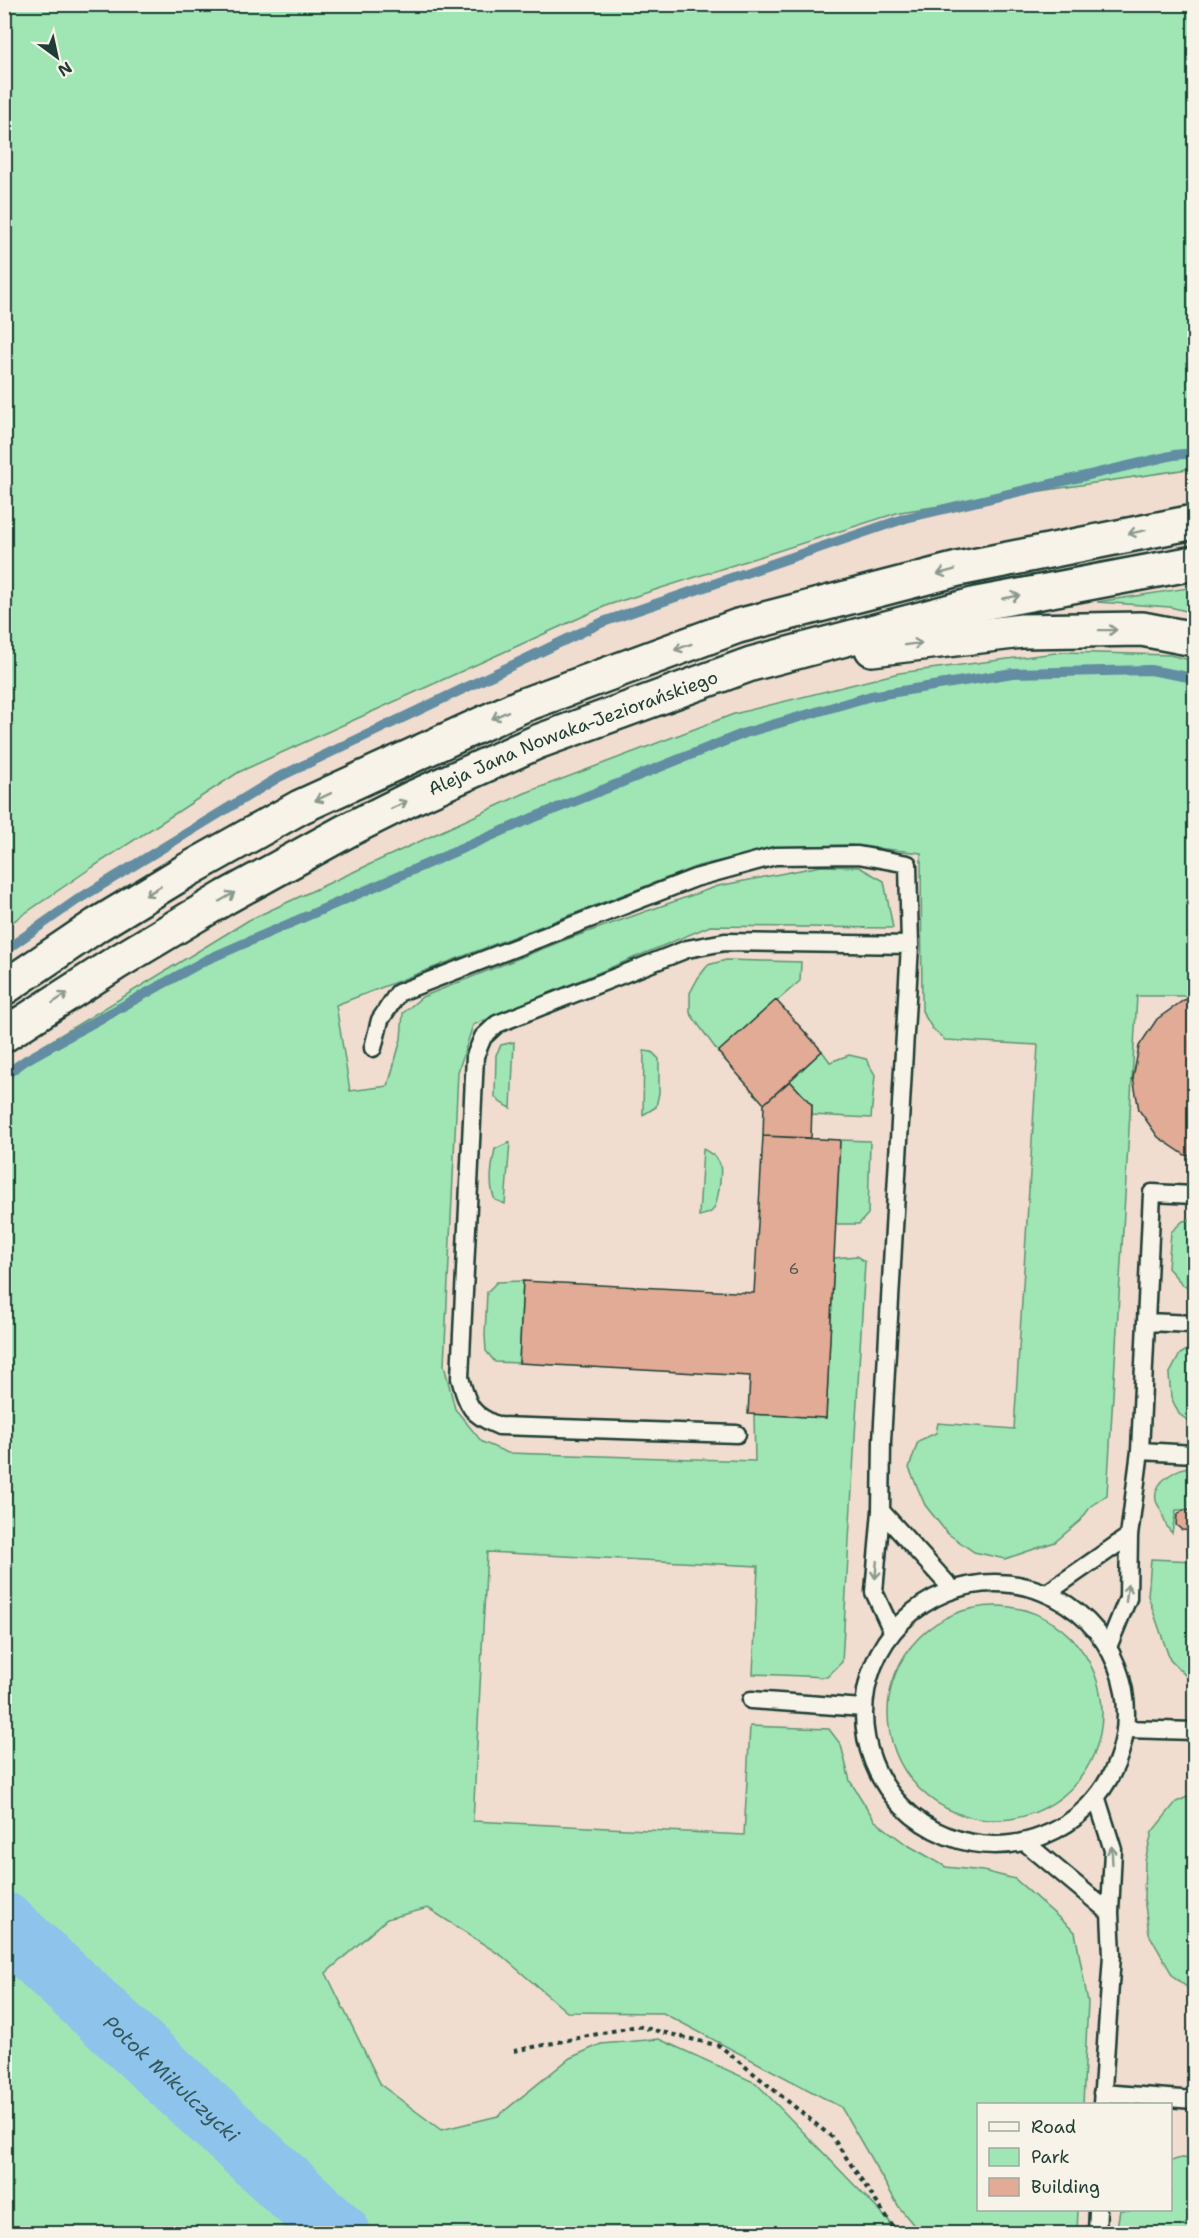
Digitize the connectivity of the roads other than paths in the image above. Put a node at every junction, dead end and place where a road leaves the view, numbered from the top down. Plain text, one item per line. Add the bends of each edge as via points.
1 (1194, 522) edge
2 (1194, 562) edge
3 (1194, 639) edge
4 (751, 664) junction
5 (910, 945) junction
6 (4, 988) edge
7 (4, 1035) edge
8 (373, 1048) dead end
9 (1194, 1195) edge
10 (1146, 1322) junction
11 (1194, 1324) edge
12 (737, 1434) dead end
13 (1140, 1451) junction
14 (1194, 1454) edge
15 (881, 1511) junction
16 (1130, 1536) junction
17 (952, 1589) junction
18 (1047, 1593) junction
19 (892, 1631) junction
20 (1108, 1647) junction
21 (751, 1700) dead end
22 (863, 1708) junction
23 (1126, 1729) junction
24 (1194, 1731) edge
25 (1097, 1799) junction
26 (1026, 1843) junction
27 (1110, 1913) junction
28 (1102, 2099) edge
29 (1194, 2100) edge
30 (1098, 2211) edge
31 (1097, 2234) edge

1 -> 6 main road via 958,569 738,626 521,706 290,813 186,871
4 -> 2 main road, Aleja Jana Nowaka-Jeziorańskiego via 977,604
4 -> 3 main road via 1022,631 1142,629
7 -> 4 main road, Aleja Jana Nowaka-Jeziorańskiego via 206,909 412,798 537,742
5 - 8 lane via 909,864 858,855 775,856 695,878 398,993 380,1020
5 - 12 lane via 725,942 687,949 497,1024 483,1037 475,1056 460,1378 466,1398 479,1418 500,1426
5 - 15 lane
9 - 10 lane via 1152,1193
10 - 11 lane
10 - 13 lane
13 - 14 lane
13 - 16 lane
15 - 17 lane
15 -> 19 lane via 874,1592
16 - 18 lane
20 -> 16 lane via 1128,1598
17 - 18 lane via 983,1583 1016,1584
17 - 19 lane via 919,1606
18 - 20 lane via 1082,1615
19 - 22 lane via 872,1668
20 - 23 lane via 1121,1673 1127,1701
21 - 22 lane
22 - 26 lane via 869,1756 893,1799 923,1824 977,1846
23 - 24 lane
23 - 25 lane via 1112,1778
25 - 26 lane via 1065,1827
27 -> 25 lane via 1113,1850
26 - 27 lane
27 - 28 lane via 1112,1956
28 - 29 lane
30 - 31 lane

